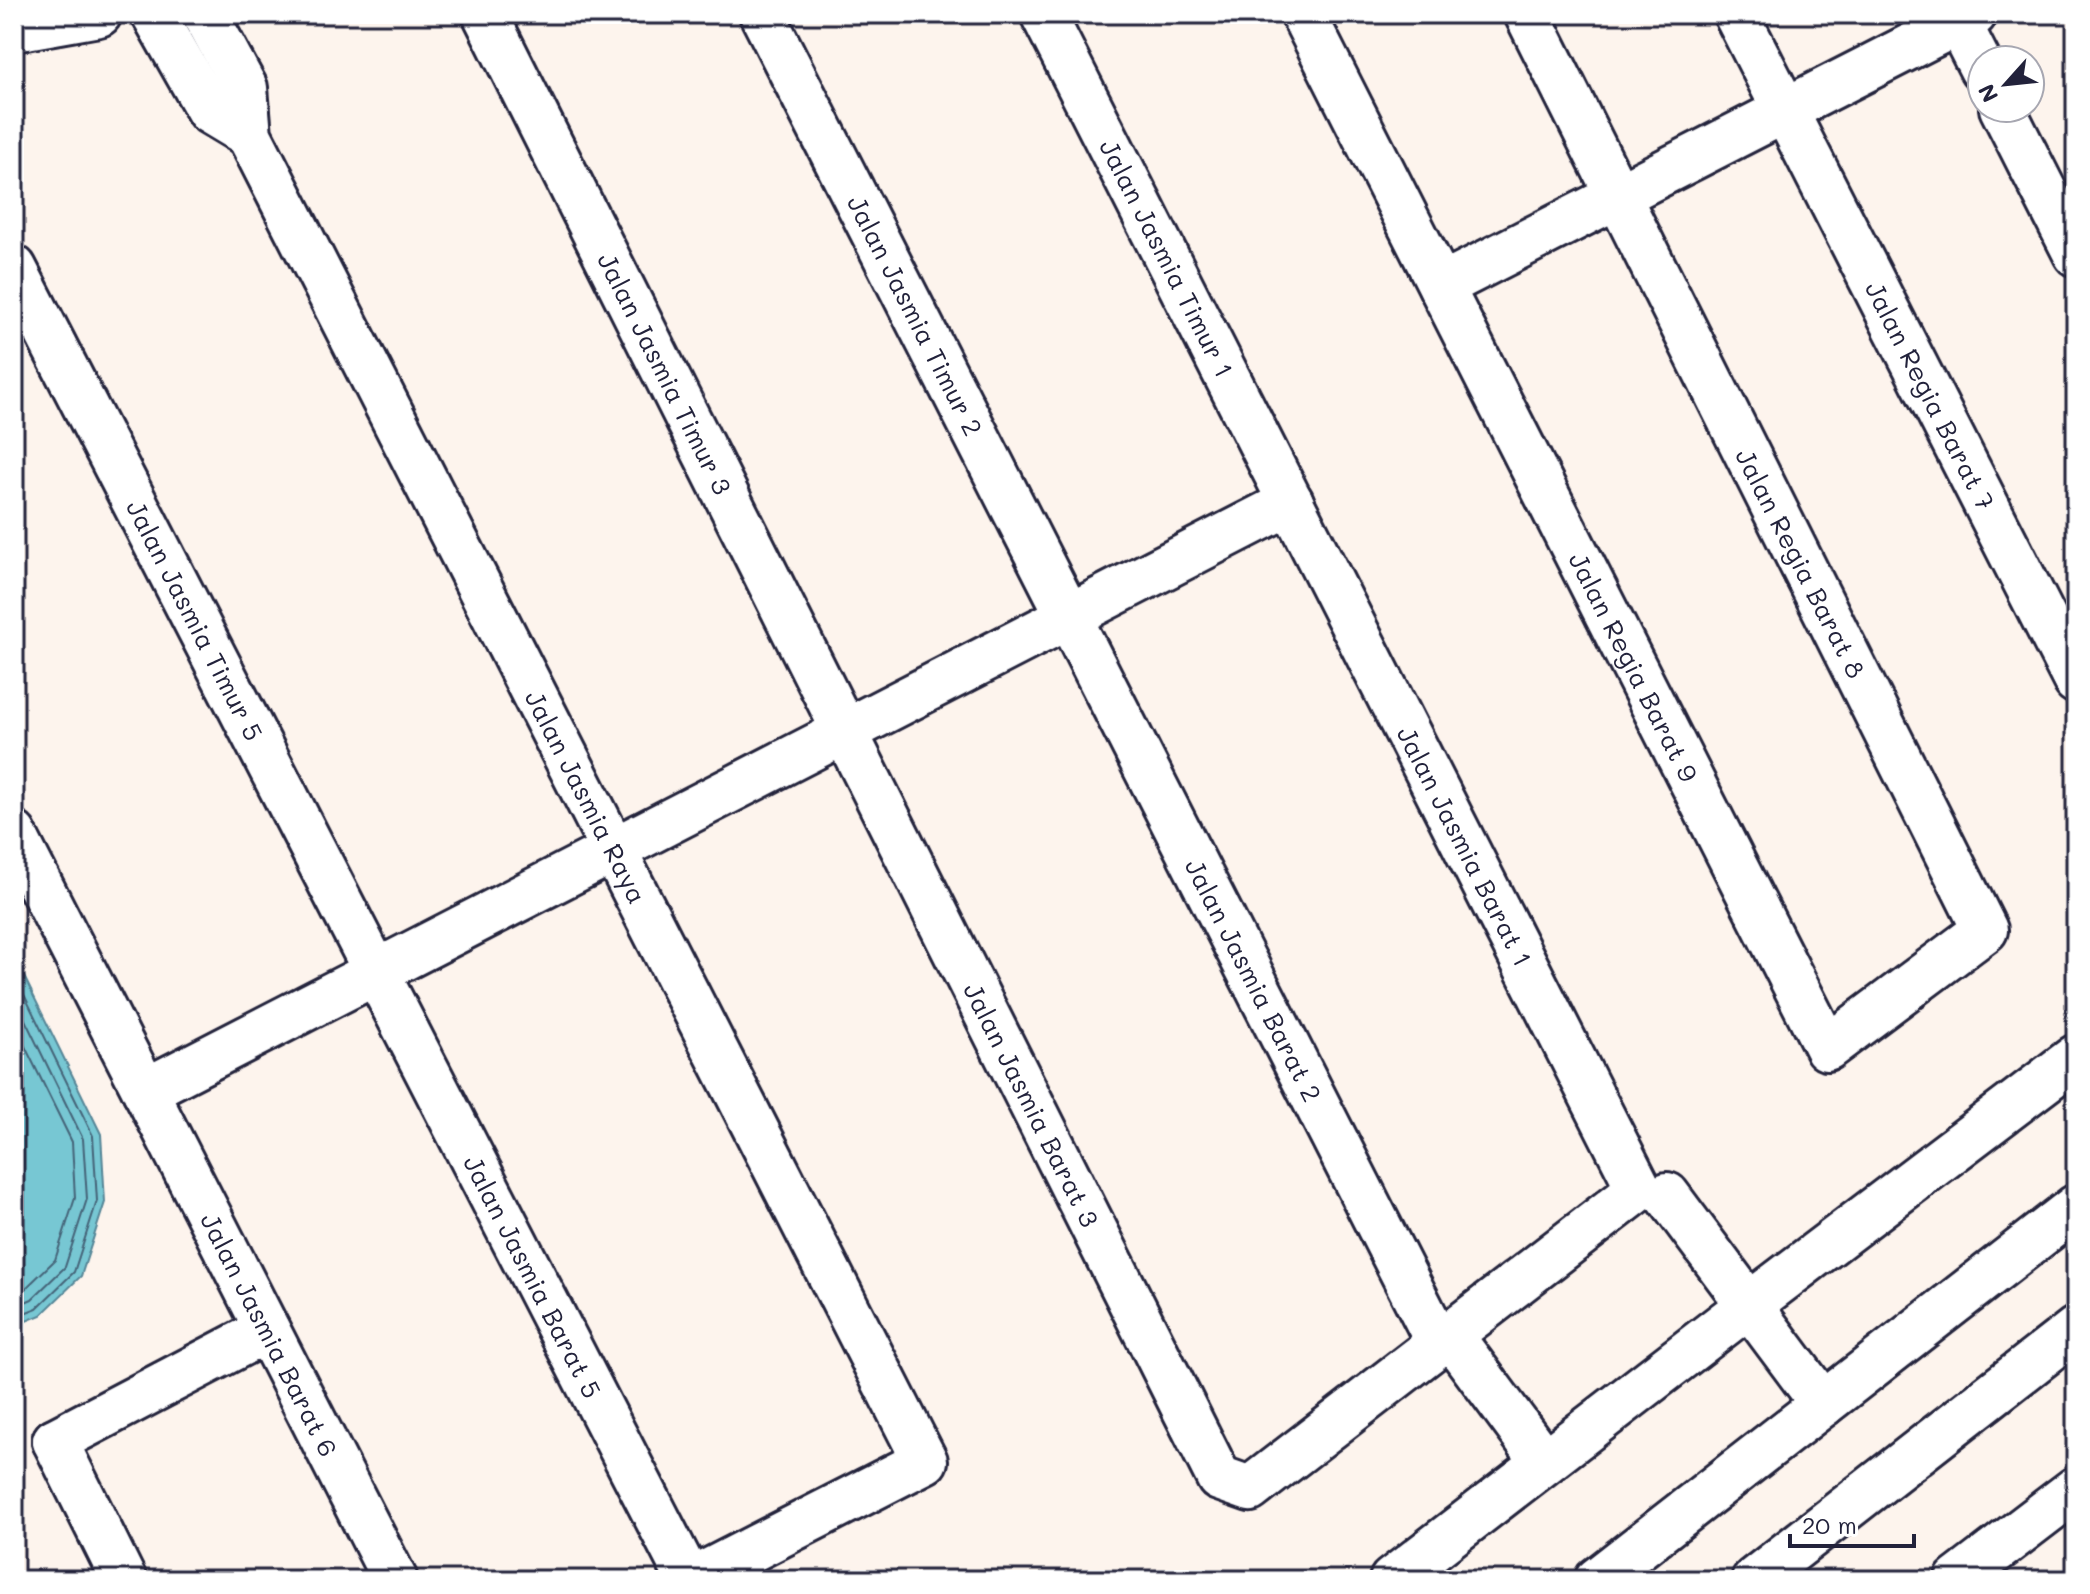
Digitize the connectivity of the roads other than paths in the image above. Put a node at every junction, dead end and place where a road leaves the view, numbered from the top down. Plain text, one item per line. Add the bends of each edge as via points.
1 (99, 14) edge
2 (154, 14) edge
3 (205, 14) edge
4 (485, 14) edge
5 (762, 14) edge
6 (1043, 14) edge
7 (1303, 14) edge
8 (1527, 14) edge
9 (1736, 14) edge
10 (1962, 17) edge
11 (14, 29) edge
12 (1972, 44) edge
13 (1785, 110) junction
14 (2010, 124) edge
15 (249, 135) junction
16 (1618, 196) junction
17 (2076, 254) edge
18 (14, 268) edge
19 (1441, 286) junction
20 (1291, 502) junction
21 (1068, 616) junction
22 (2076, 681) edge
23 (845, 731) junction
24 (14, 834) edge
25 (613, 850) junction
26 (376, 972) junction
27 (1827, 1048) joint
28 (2076, 1057) edge
29 (145, 1091) junction
30 (1653, 1192) junction
31 (2076, 1207) edge
32 (1749, 1305) junction
33 (2076, 1329) edge
34 (267, 1330) junction
35 (1450, 1348) junction
36 (1823, 1404) junction
37 (55, 1441) junction
38 (1544, 1462) junction
39 (2076, 1489) edge
40 (100, 1580) edge
41 (124, 1580) edge
42 (395, 1580) edge
43 (690, 1580) edge
44 (1392, 1580) edge
45 (1597, 1580) edge
46 (1754, 1580) edge
47 (1957, 1580) edge

1 - 11 street
2 - 15 street via 209,111
3 - 15 street, Jalan Jasmia Raya via 245,88
4 - 23 street, Jalan Jasmia Timur 3
5 - 21 street, Jalan Jasmia Timur 2
6 - 20 street, Jalan Jasmia Timur 1
7 - 19 street, Jalan Regia Barat 9
8 - 16 street, Jalan Regia Barat 8
9 - 13 street, Jalan Regia Barat 7
10 - 12 street
10 - 13 street
13 - 16 street
13 - 22 street, Jalan Regia Barat 7
14 - 17 street
15 - 25 street, Jalan Jasmia Raya
16 - 19 street
16 - 27 street, Jalan Regia Barat 8 via 1985,930
18 - 26 street, Jalan Jasmia Timur 5
19 - 27 street, Jalan Regia Barat 9
20 - 21 street
20 - 30 street, Jalan Jasmia Barat 1
21 - 23 street
21 - 35 street, Jalan Jasmia Barat 2
23 - 25 street
23 - 35 street, Jalan Jasmia Barat 3 via 1219,1478 1250,1489
24 - 29 street, Jalan Jasmia Barat 6
25 - 26 street
25 - 43 street, Jalan Jasmia Raya via 925,1461
26 - 29 street
26 - 43 street, Jalan Jasmia Barat 5
28 - 32 street
29 - 34 street, Jalan Jasmia Barat 6
30 - 32 street, Jalan Jasmia Barat 1
30 - 35 street
31 - 36 street
32 - 36 street, Jalan Jasmia Barat 1
32 - 38 street
33 - 46 street
34 - 37 street
34 - 42 street, Jalan Jasmia Barat 6
35 - 38 street, Jalan Jasmia Barat 2
36 - 45 street
37 - 40 street
37 - 41 street
38 - 44 street
39 - 47 street

